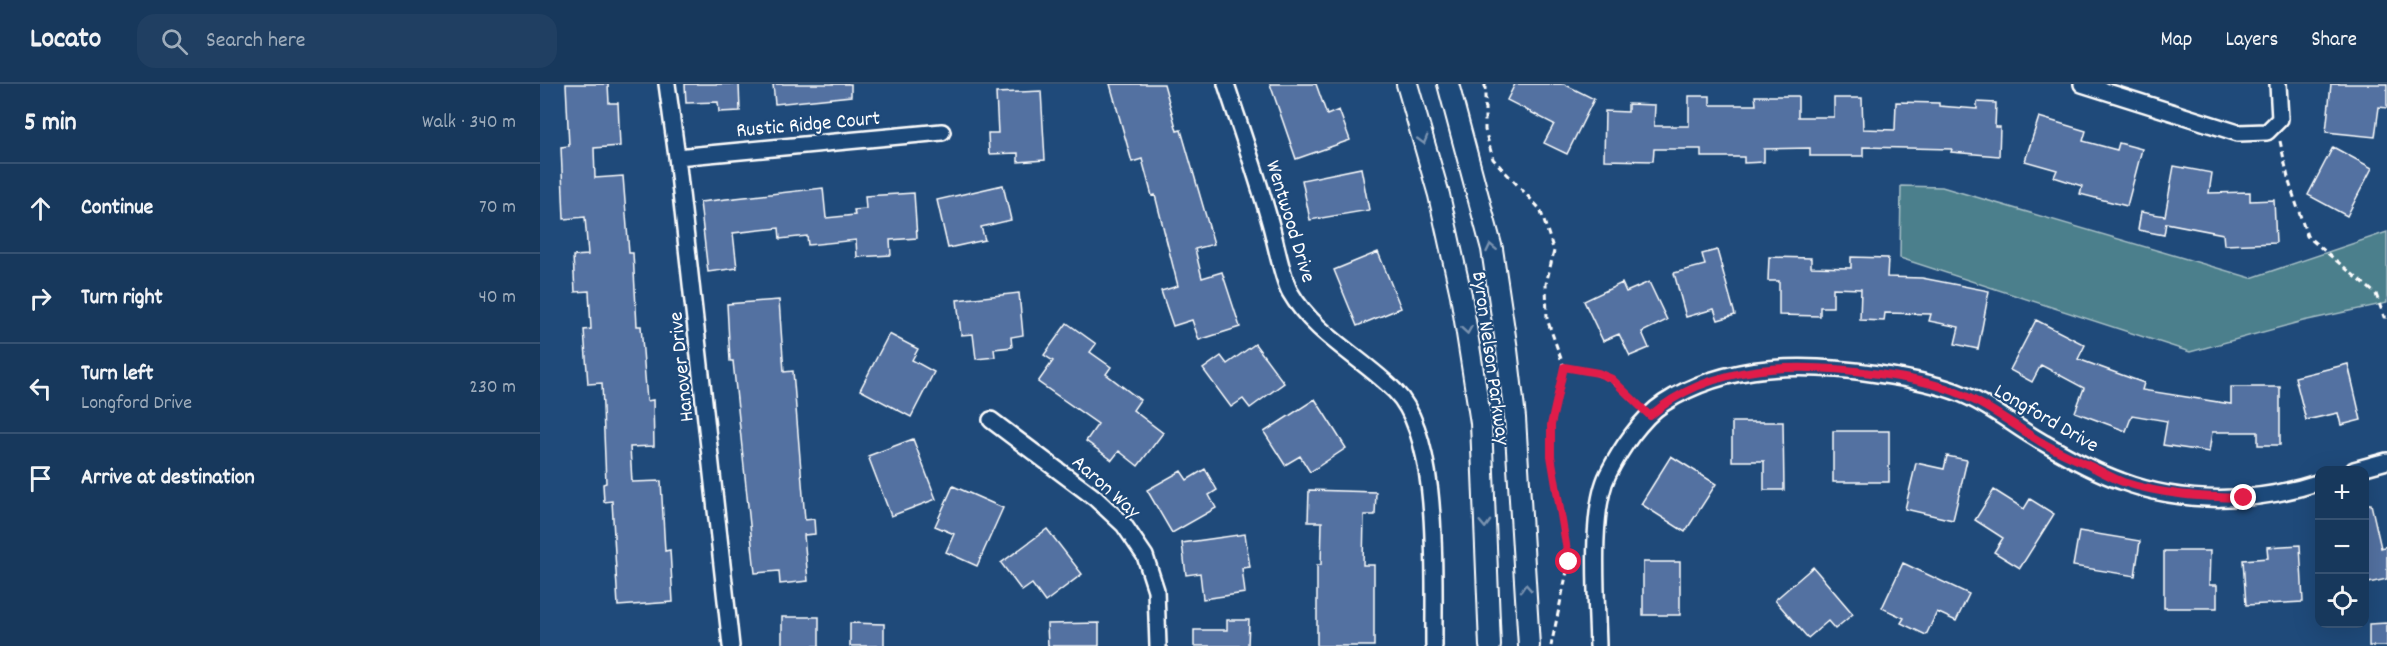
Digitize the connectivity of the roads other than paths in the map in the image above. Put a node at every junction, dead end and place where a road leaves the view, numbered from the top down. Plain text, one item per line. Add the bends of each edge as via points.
1 (667, 84) edge
2 (1226, 84) edge
3 (1407, 84) edge
4 (1448, 84) edge
5 (2082, 84) edge
6 (2278, 84) edge
7 (942, 132) dead end
8 (677, 157) junction
9 (991, 420) dead end
10 (2387, 460) edge
11 (2369, 466) edge
12 (2315, 483) edge
13 (731, 646) edge
14 (1158, 646) edge
15 (1434, 646) edge
16 (1490, 646) edge
17 (1529, 646) edge
18 (1598, 646) edge

1 - 8 street, Hanover Drive
2 - 15 street, Wentwood Drive via 1288,289 1317,326 1397,393 1412,417 1428,478 1432,518
3 -> 16 street, Byron Nelson Parkway via 1439,195 1461,295 1481,423
17 -> 4 street, Byron Nelson Parkway via 1507,350 1492,249
5 - 6 street via 2238,133 2267,132 2277,124
7 - 8 street, Rustic Ridge Court
8 - 13 street, Hanover Drive
9 - 14 street, Aaron Way via 1095,498 1124,525 1145,556 1156,590
10 - 11 street
12 - 18 street, Longford Drive via 2293,491 2244,498 2160,493 2120,481 2042,443 1961,393 1913,379 1804,367 1730,375 1697,385 1663,404 1642,422 1607,475 1596,543

